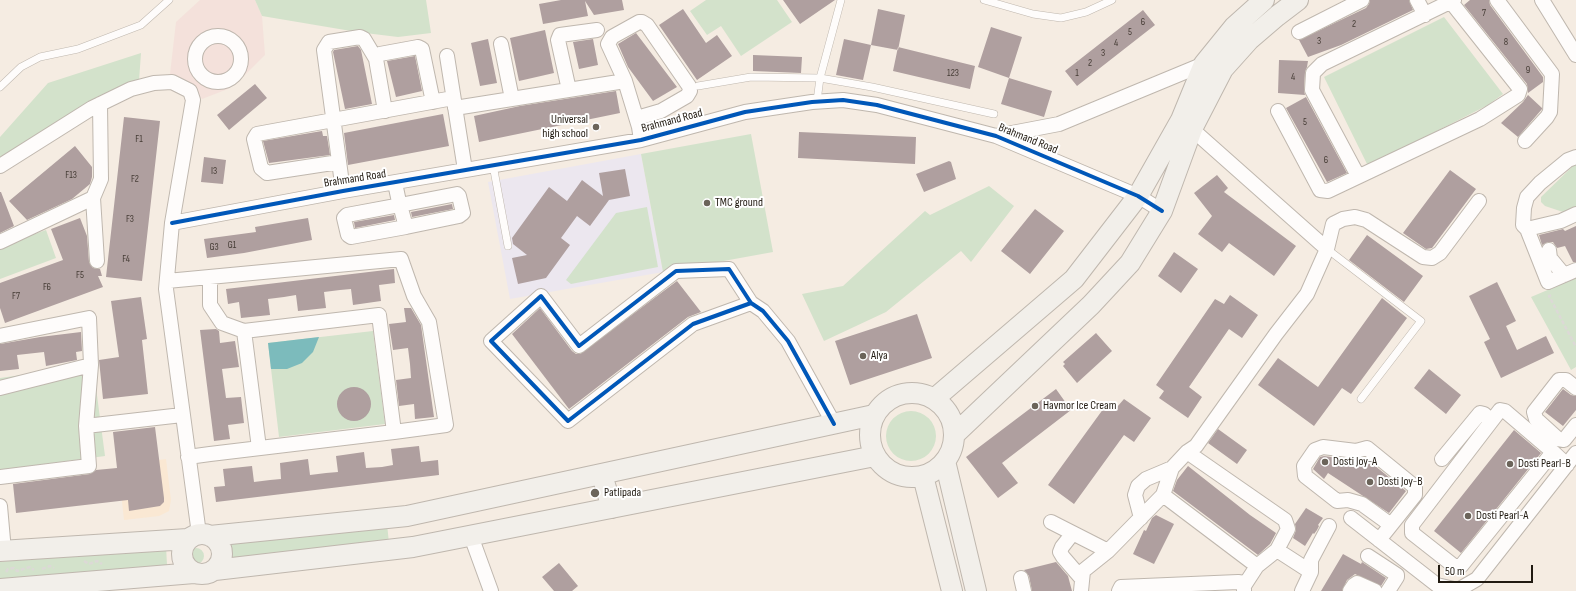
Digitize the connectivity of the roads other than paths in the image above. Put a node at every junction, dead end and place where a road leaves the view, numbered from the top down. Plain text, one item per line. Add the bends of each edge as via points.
1 (169, 0) edge
2 (841, 0) edge
3 (984, 0) edge
4 (1112, 0) edge
5 (1298, 0) edge
6 (1362, 0) edge
7 (1417, 0) edge
8 (1497, 0) edge
9 (1542, 0) edge
10 (1453, 1) edge
11 (1266, 6) edge
12 (1425, 15) junction
13 (596, 30) dead end
14 (1299, 32) dead end
15 (501, 44) dead end
16 (1576, 55) edge
17 (446, 56) dead end
18 (376, 59) junction
19 (1204, 64) junction
20 (1223, 69) junction
21 (820, 78) junction
22 (211, 81) dead end
23 (625, 81) junction
24 (698, 86) dead end
25 (0, 88) edge
26 (569, 90) junction
27 (512, 99) junction
28 (193, 100) junction
29 (817, 101) junction
30 (433, 102) junction
31 (100, 104) junction
32 (454, 104) junction
33 (385, 111) junction
34 (1278, 111) dead end
35 (994, 114) dead end
36 (637, 118) junction
37 (334, 119) junction
38 (1186, 124) junction
39 (996, 136) junction
40 (641, 140) junction
41 (1525, 141) dead end
42 (1576, 157) edge
43 (339, 162) junction
44 (493, 165) junction
45 (0, 166) edge
46 (465, 170) junction
47 (1358, 176) junction
48 (395, 183) junction
49 (343, 191) junction
50 (1138, 196) junction
51 (93, 198) junction
52 (1479, 201) dead end
53 (400, 205) junction
54 (1162, 211) junction
55 (1576, 214) edge
56 (172, 223) junction
57 (406, 227) junction
58 (1527, 229) junction
59 (0, 242) edge
60 (508, 246) dead end
61 (1327, 250) junction
62 (1549, 250) dead end
63 (97, 261) dead end
64 (1570, 272) edge
65 (210, 277) junction
66 (167, 281) junction
67 (751, 303) junction
68 (244, 331) junction
69 (0, 336) edge
70 (91, 365) junction
71 (0, 388) edge
72 (1576, 388) edge
73 (934, 399) junction
74 (1361, 399) dead end
75 (182, 415) junction
76 (874, 415) junction
77 (1491, 421) junction
78 (834, 424) junction
79 (1576, 425) edge
80 (86, 426) junction
81 (394, 432) junction
82 (954, 435) junction
83 (259, 448) junction
84 (1188, 452) junction
85 (1553, 452) junction
86 (1576, 453) edge
87 (875, 456) junction
88 (188, 457) junction
89 (1442, 459) dead end
90 (945, 461) junction
91 (1567, 465) junction
92 (1172, 468) junction
93 (602, 474) junction
94 (923, 476) junction
95 (0, 477) edge
96 (1163, 495) junction
97 (0, 506) edge
98 (612, 508) junction
99 (408, 516) junction
100 (1141, 518) junction
101 (1350, 518) dead end
102 (1051, 522) dead end
103 (1391, 525) junction
104 (1330, 526) dead end
105 (1073, 533) junction
106 (199, 536) junction
107 (471, 536) junction
108 (1379, 540) junction
109 (413, 547) junction
110 (1108, 550) junction
111 (1277, 550) junction
112 (2, 551) edge
113 (1368, 556) dead end
114 (1257, 566) junction
115 (215, 570) junction
116 (1311, 572) junction
117 (194, 573) junction
118 (1, 582) edge
119 (1082, 585) edge
120 (1245, 587) edge
121 (491, 591) edge
122 (952, 591) edge
123 (976, 591) edge
124 (1119, 591) edge
125 (1302, 591) edge
126 (1350, 591) edge
127 (1375, 591) edge
128 (1388, 591) edge

1 - 25 lane via 142,26 78,49 40,57 21,67
2 - 21 lane
3 - 4 lane via 1033,14 1060,18 1086,12
5 - 11 street
6 - 14 street
7 - 12 street
8 - 41 street via 1552,74 1550,112
9 - 16 street
10 - 12 street
10 - 47 street via 1520,89 1518,95 1480,119
11 - 19 street via 1234,27
11 - 20 street via 1249,40
12 - 47 street via 1322,64 1313,73 1312,90
13 - 26 street via 560,35 558,40
15 - 27 street
17 - 32 street
18 - 30 street via 380,54 418,47 422,49
18 - 33 street
18 - 37 street via 364,39 360,37 329,42 324,50
19 - 20 street
19 - 38 street
19 - 39 street, Brahmand Road via 1059,124
20 - 38 street
21 - 24 lane via 751,77
21 - 29 lane
21 - 35 lane
22 - 28 street
23 - 26 street
23 - 36 street
23 - 36 street via 609,47 609,41 612,36 642,22 652,32 690,91 687,96 661,111
26 - 27 street
27 - 32 street
28 - 31 street via 190,91 172,82 154,83 131,89
28 - 56 street
29 - 39 street, Brahmand Road via 842,100 877,105
29 - 40 street, Brahmand Road via 745,112
30 - 32 street
30 - 33 street
31 - 45 street
31 - 51 street via 100,179
32 - 46 street
33 - 37 street
34 - 47 street via 1320,190 1328,191
36 - 40 street
37 - 43 street
37 - 43 street via 257,134 254,139 261,168 267,173
38 - 50 street
38 - 54 street
38 - 61 street
39 - 50 street, Brahmand Road
40 - 44 street, Brahmand Road
42 - 58 street via 1568,160 1527,197 1523,220 1523,225
43 - 49 street
44 - 46 street, Brahmand Road
44 - 60 lane
46 - 48 street, Brahmand Road
48 - 49 street, Brahmand Road
48 - 53 street
49 - 56 street, Brahmand Road
50 - 54 street, Brahmand Road
50 - 73 street via 1074,279
51 - 59 street
51 - 63 street
52 - 61 street via 1440,253 1432,258 1423,257 1366,220 1355,217 1333,224
53 - 57 street
53 - 57 street via 347,215 344,218 348,235 351,237
53 - 57 street via 457,194 459,196 463,213 459,216
54 - 82 street via 1130,263 1091,305
55 - 58 street
56 - 66 street
58 - 64 street via 1548,282
61 - 74 lane via 1421,322
61 - 84 street via 1307,294 1196,446
62 - 64 street via 1550,258
65 - 66 street
65 - 68 street via 210,305 222,323
65 - 81 street via 401,259 414,296 429,322 446,425
66 - 75 street
67 - 67 street via 729,269 676,271 579,346 541,296 491,341 568,421 693,324
67 - 78 street via 763,311 788,341
68 - 81 street via 379,315
68 - 83 street
69 - 70 street via 89,318
70 - 71 street
70 - 80 street
72 - 79 street via 1566,380 1559,380 1534,412 1536,419 1558,439 1564,440
73 - 76 street via 922,393 907,392 894,396 882,404
73 - 82 street via 945,408 952,421
75 - 80 street
75 - 88 street
76 - 78 street
76 - 87 street via 869,429 870,443
77 - 85 street via 1500,410 1505,411
77 - 85 street via 1412,525 1412,533 1454,566 1461,566
77 - 89 street via 1480,413
78 - 93 street
80 - 95 street via 89,466
81 - 83 street
82 - 90 street via 952,449
83 - 88 street
84 - 92 street
84 - 111 street via 1285,520 1288,529
85 - 91 street
86 - 91 street
87 - 94 street via 884,467 895,474
87 - 98 street
88 - 106 street
90 - 94 street
90 - 123 street
91 - 108 street via 1477,579 1458,590 1437,585
92 - 96 street
92 - 100 street via 1146,479 1138,486 1135,495
93 - 98 street
93 - 99 street
94 - 122 street
96 - 100 street
96 - 114 street
97 - 112 street
98 - 107 street
99 - 106 street
99 - 109 street
100 - 110 street
101 - 108 street
102 - 105 street
103 - 103 street via 1415,495 1415,487 1367,448 1356,451 1323,447 1315,450 1304,466 1305,476 1337,501 1348,500 1362,504
103 - 108 street
104 - 116 street via 1311,560
105 - 110 street
105 - 119 street via 1060,552
106 - 112 street
106 - 115 street via 218,543 222,553 221,562
106 - 117 street via 184,543 181,554 184,566
107 - 109 street
107 - 121 street
109 - 115 street
110 - 119 street via 1083,571
111 - 114 street
111 - 116 street
113 - 128 street via 1397,575
114 - 120 street
115 - 117 street via 205,575
116 - 125 street
117 - 118 street
120 - 124 street via 1238,582 1121,587
126 - 127 street via 1357,583

